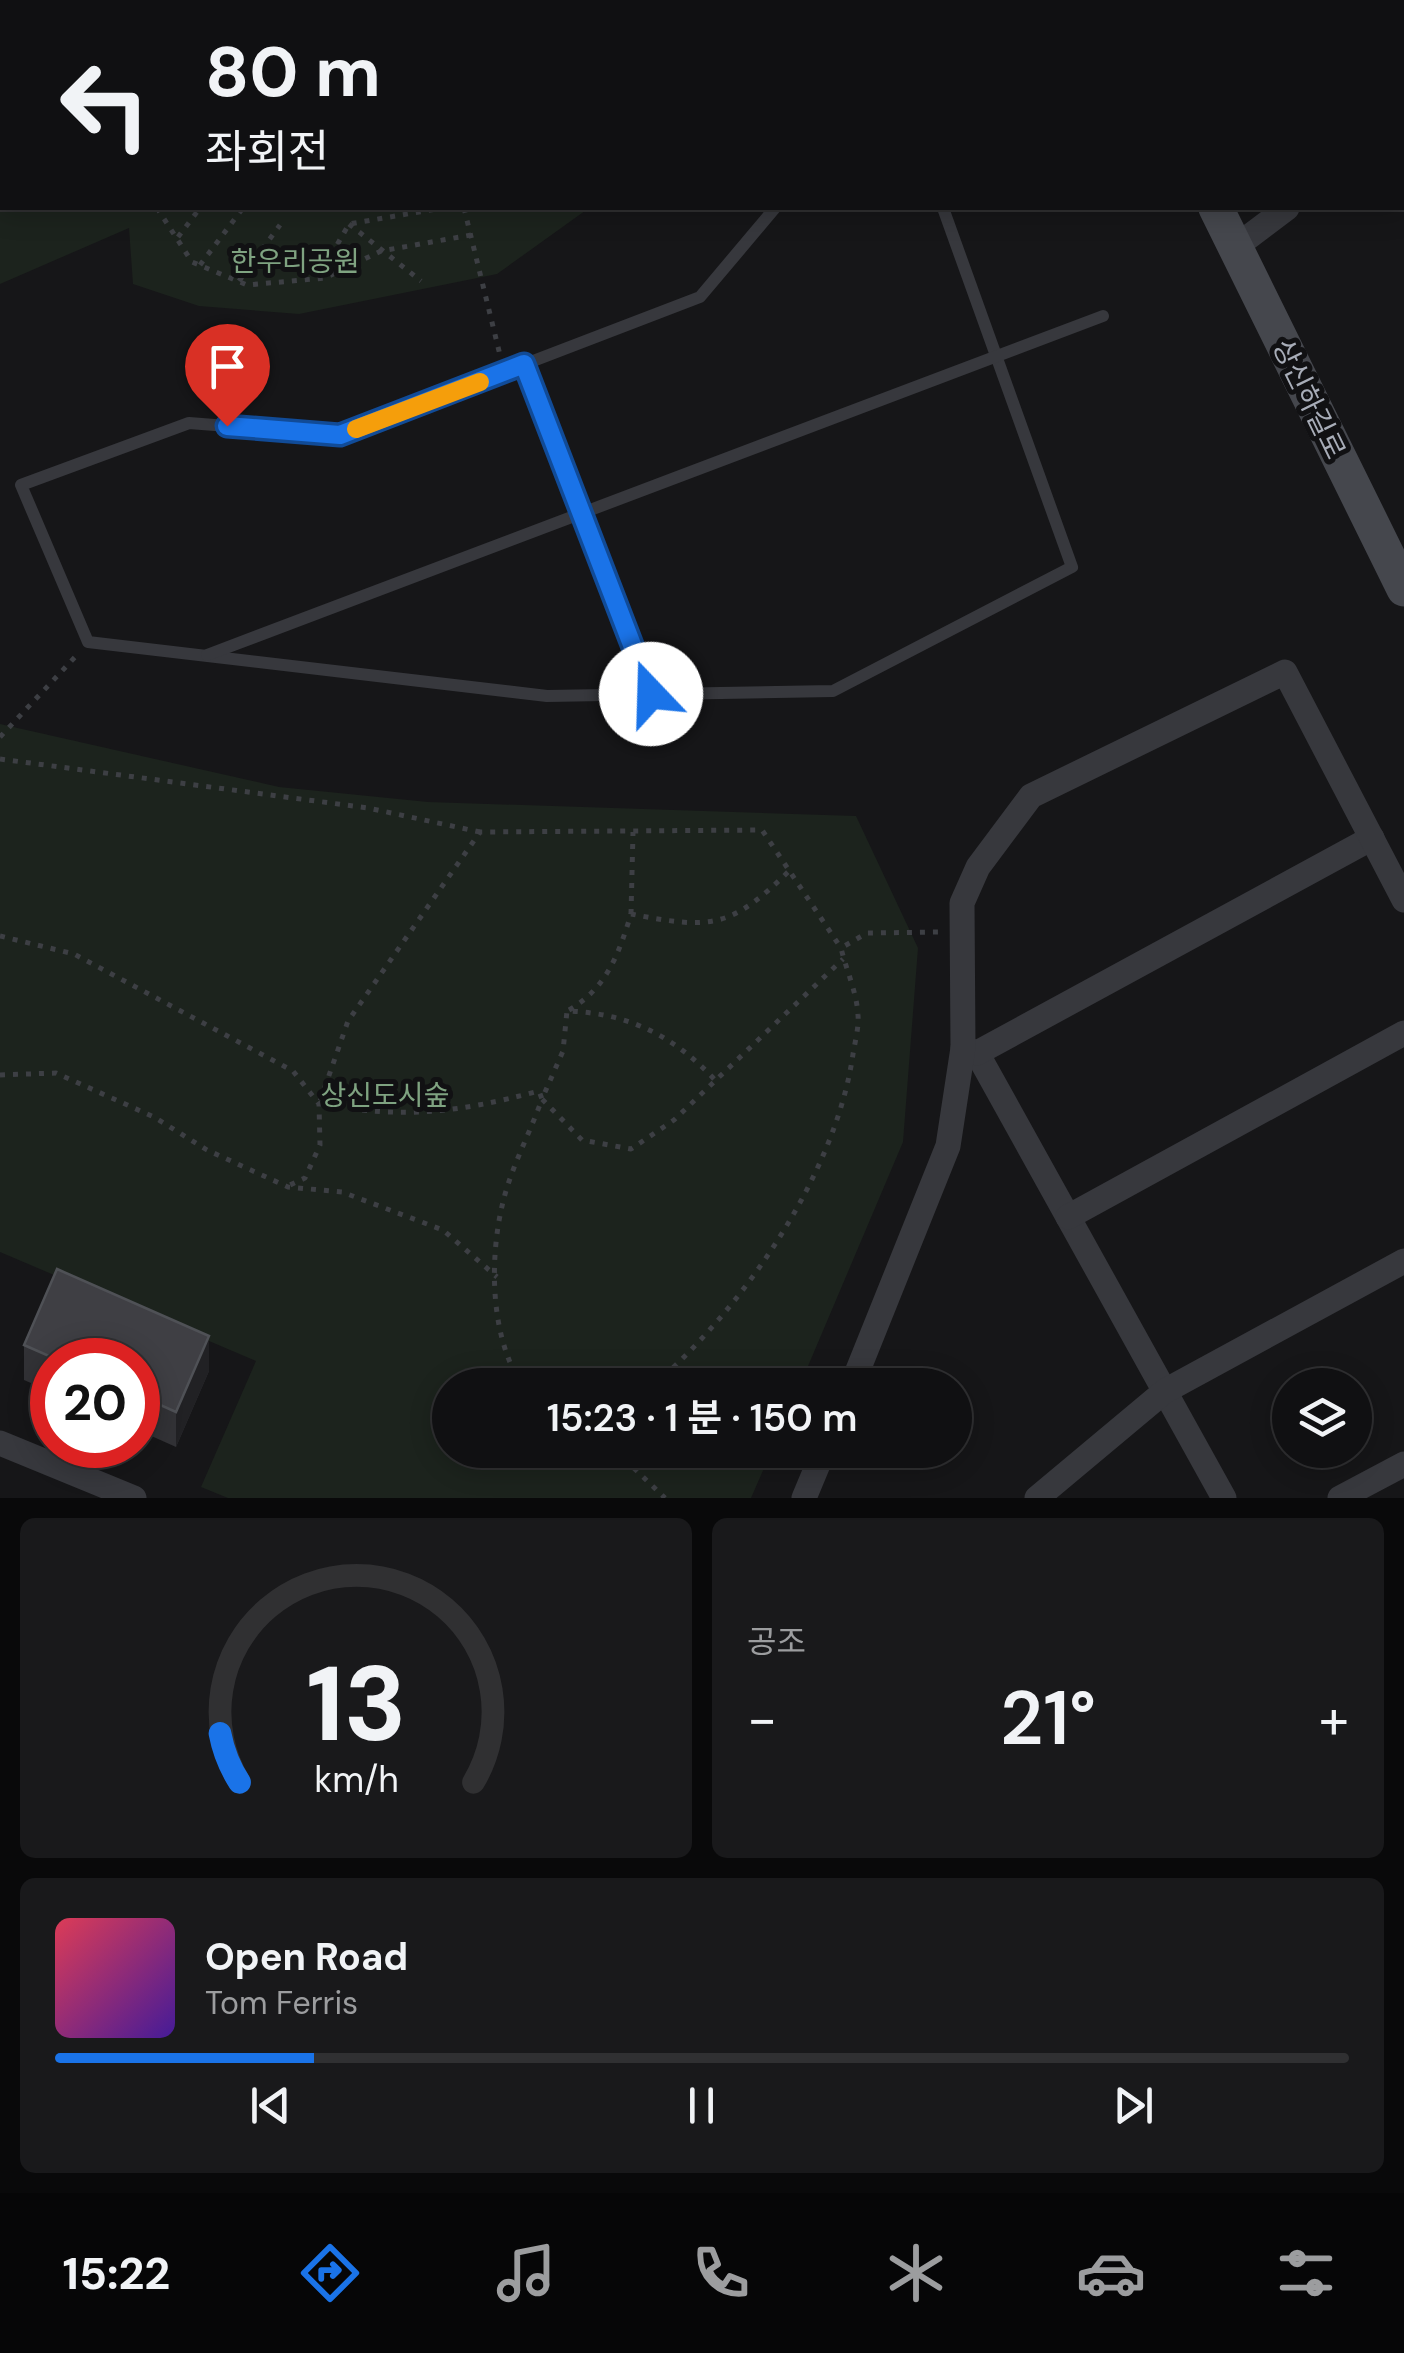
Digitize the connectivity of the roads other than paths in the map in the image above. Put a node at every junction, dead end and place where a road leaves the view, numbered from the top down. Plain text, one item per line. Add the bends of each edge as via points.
1 (773, 210) edge
2 (945, 210) edge
3 (1217, 210) edge
4 (1284, 210) edge
5 (1238, 244) junction
6 (1102, 316) dead end
7 (999, 355) junction
8 (524, 364) junction
9 (581, 513) junction
10 (1404, 589) edge
11 (202, 656) junction
12 (651, 694) junction
13 (1372, 838) junction
14 (1404, 900) edge
15 (1404, 1032) edge
16 (970, 1050) junction
17 (1068, 1217) junction
18 (1404, 1261) edge
19 (859, 1368) edge
20 (1165, 1391) junction
21 (0, 1443) edge
22 (1404, 1464) edge
23 (816, 1468) edge
24 (134, 1498) edge
25 (804, 1498) edge
26 (1036, 1498) edge
27 (1224, 1498) edge
28 (1340, 1498) edge

1 - 8 lane via 700,297
2 - 7 lane
3 - 5 street, 상신하길로
4 - 5 street
5 - 10 street, 상신하길로
6 - 7 lane
7 - 9 lane
7 - 12 lane via 1072,567 834,691
8 - 9 lane
8 - 11 lane via 340,435 189,423 21,484 88,642
9 - 11 lane
9 - 12 lane
11 - 12 lane via 546,696
13 - 14 street
13 - 16 street
13 - 16 street via 1285,672 1031,796 978,867 962,903
15 - 17 street
16 - 17 street
16 - 19 street via 948,1146
17 - 20 street
18 - 20 street
20 - 26 street
20 - 27 street
21 - 24 street
22 - 28 street
23 - 25 street

